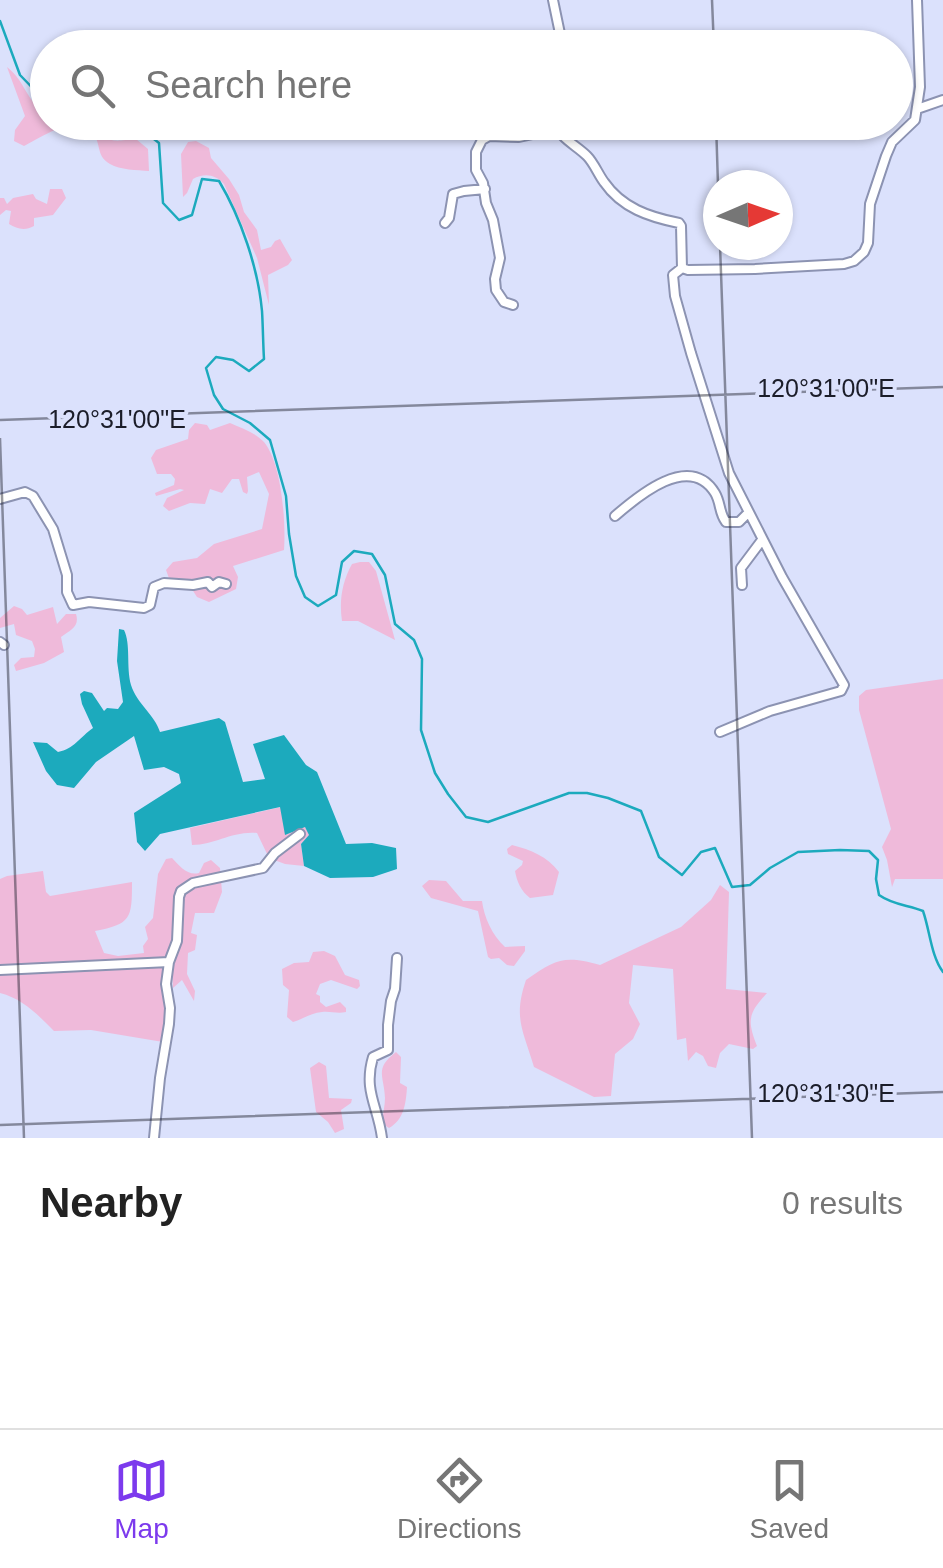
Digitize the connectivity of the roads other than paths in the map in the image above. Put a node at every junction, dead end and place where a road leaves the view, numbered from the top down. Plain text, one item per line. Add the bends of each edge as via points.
1 (553, 0) edge
2 (917, 0) edge
3 (559, 30) edge
4 (943, 100) edge
5 (917, 109) junction
6 (913, 121) edge
7 (482, 140) edge
8 (566, 140) edge
9 (895, 140) edge
10 (485, 189) junction
11 (445, 223) dead end
12 (682, 268) junction
13 (513, 305) dead end
14 (0, 499) edge
15 (748, 513) junction
16 (615, 516) dead end
17 (762, 540) junction
18 (226, 584) dead end
19 (742, 585) dead end
20 (720, 732) dead end
21 (300, 834) dead end
22 (397, 958) dead end
23 (169, 962) junction
24 (0, 970) edge
25 (154, 1138) edge
26 (382, 1138) edge

1 - 3 street
2 - 5 street
4 - 5 street
5 - 6 street
7 - 10 street via 475,166
8 - 12 street via 590,158 618,198 652,218 678,223
9 - 12 street via 870,204 868,242 854,261
10 - 11 street via 452,194
10 - 13 street via 500,258 496,290
12 - 15 street via 672,278 679,314 725,462
14 - 18 street via 33,496 53,529 73,605 144,608 161,584
15 - 16 street via 726,522 712,489 684,476 641,494
15 - 17 street
17 - 19 street via 741,568
17 - 20 street via 844,685
21 - 23 street via 263,868 182,891
22 - 26 street via 388,1050 373,1057 368,1077
23 - 24 street
23 - 25 street via 170,1016

